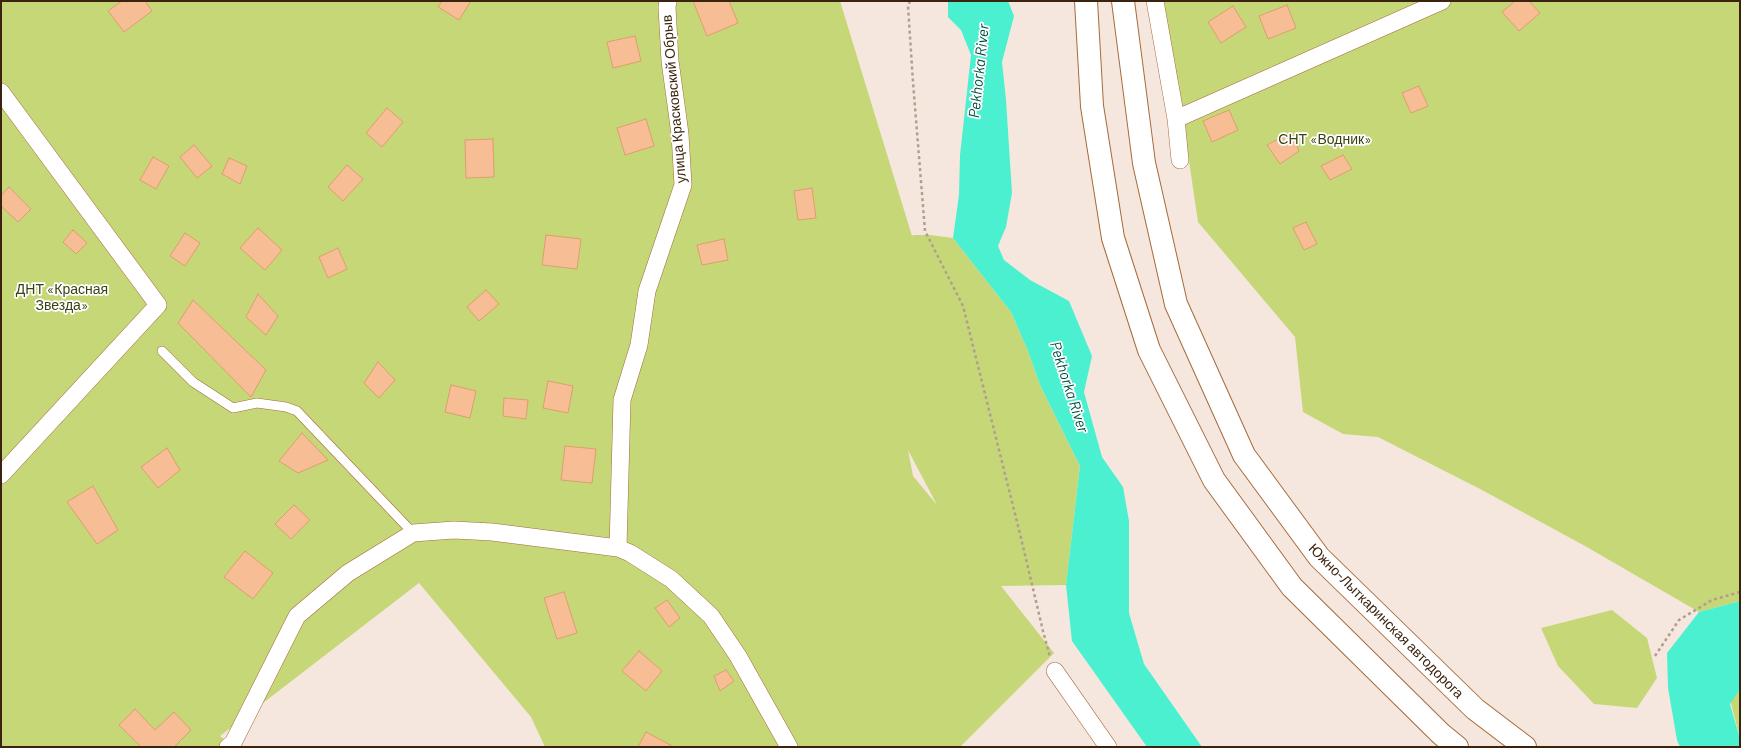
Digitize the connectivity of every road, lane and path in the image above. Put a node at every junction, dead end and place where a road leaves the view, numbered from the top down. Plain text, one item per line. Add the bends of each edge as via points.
1 (668, 1) edge
2 (910, 1) edge
3 (1086, 1) edge
4 (1123, 1) edge
5 (1155, 1) edge
6 (1442, 1) edge
7 (1, 92) edge
8 (1176, 119) junction
9 (1180, 160) dead end
10 (162, 351) dead end
11 (1, 475) edge
12 (412, 533) junction
13 (618, 548) junction
14 (1740, 592) edge
15 (1656, 656) dead end
16 (1055, 671) joint
17 (1449, 741) edge
18 (228, 747) edge
19 (789, 747) edge
20 (1108, 747) edge
21 (1526, 747) edge

1 - 13 street, улица Красковский Обрыв via 670,61 680,134 683,185 647,291 639,345 622,400
2 - 16 path via 908,6 912,74 925,231 963,306 1042,631
3 - 17 main road via 1092,106 1113,238 1149,350 1214,480 1292,587
4 - 21 main road, Южно-Лыткаринская автодорога via 1144,163 1176,304 1244,455 1319,557 1475,709
5 - 8 street
6 - 8 street
7 - 11 street via 158,305
8 - 9 street
10 - 12 lane via 193,382 233,408 257,404 286,406 297,411
12 - 13 street via 454,530 492,532
12 - 18 street via 348,573 297,616 233,743
13 - 19 street via 671,579 711,616 738,656
14 - 15 path via 1712,600 1679,620
16 - 20 street

